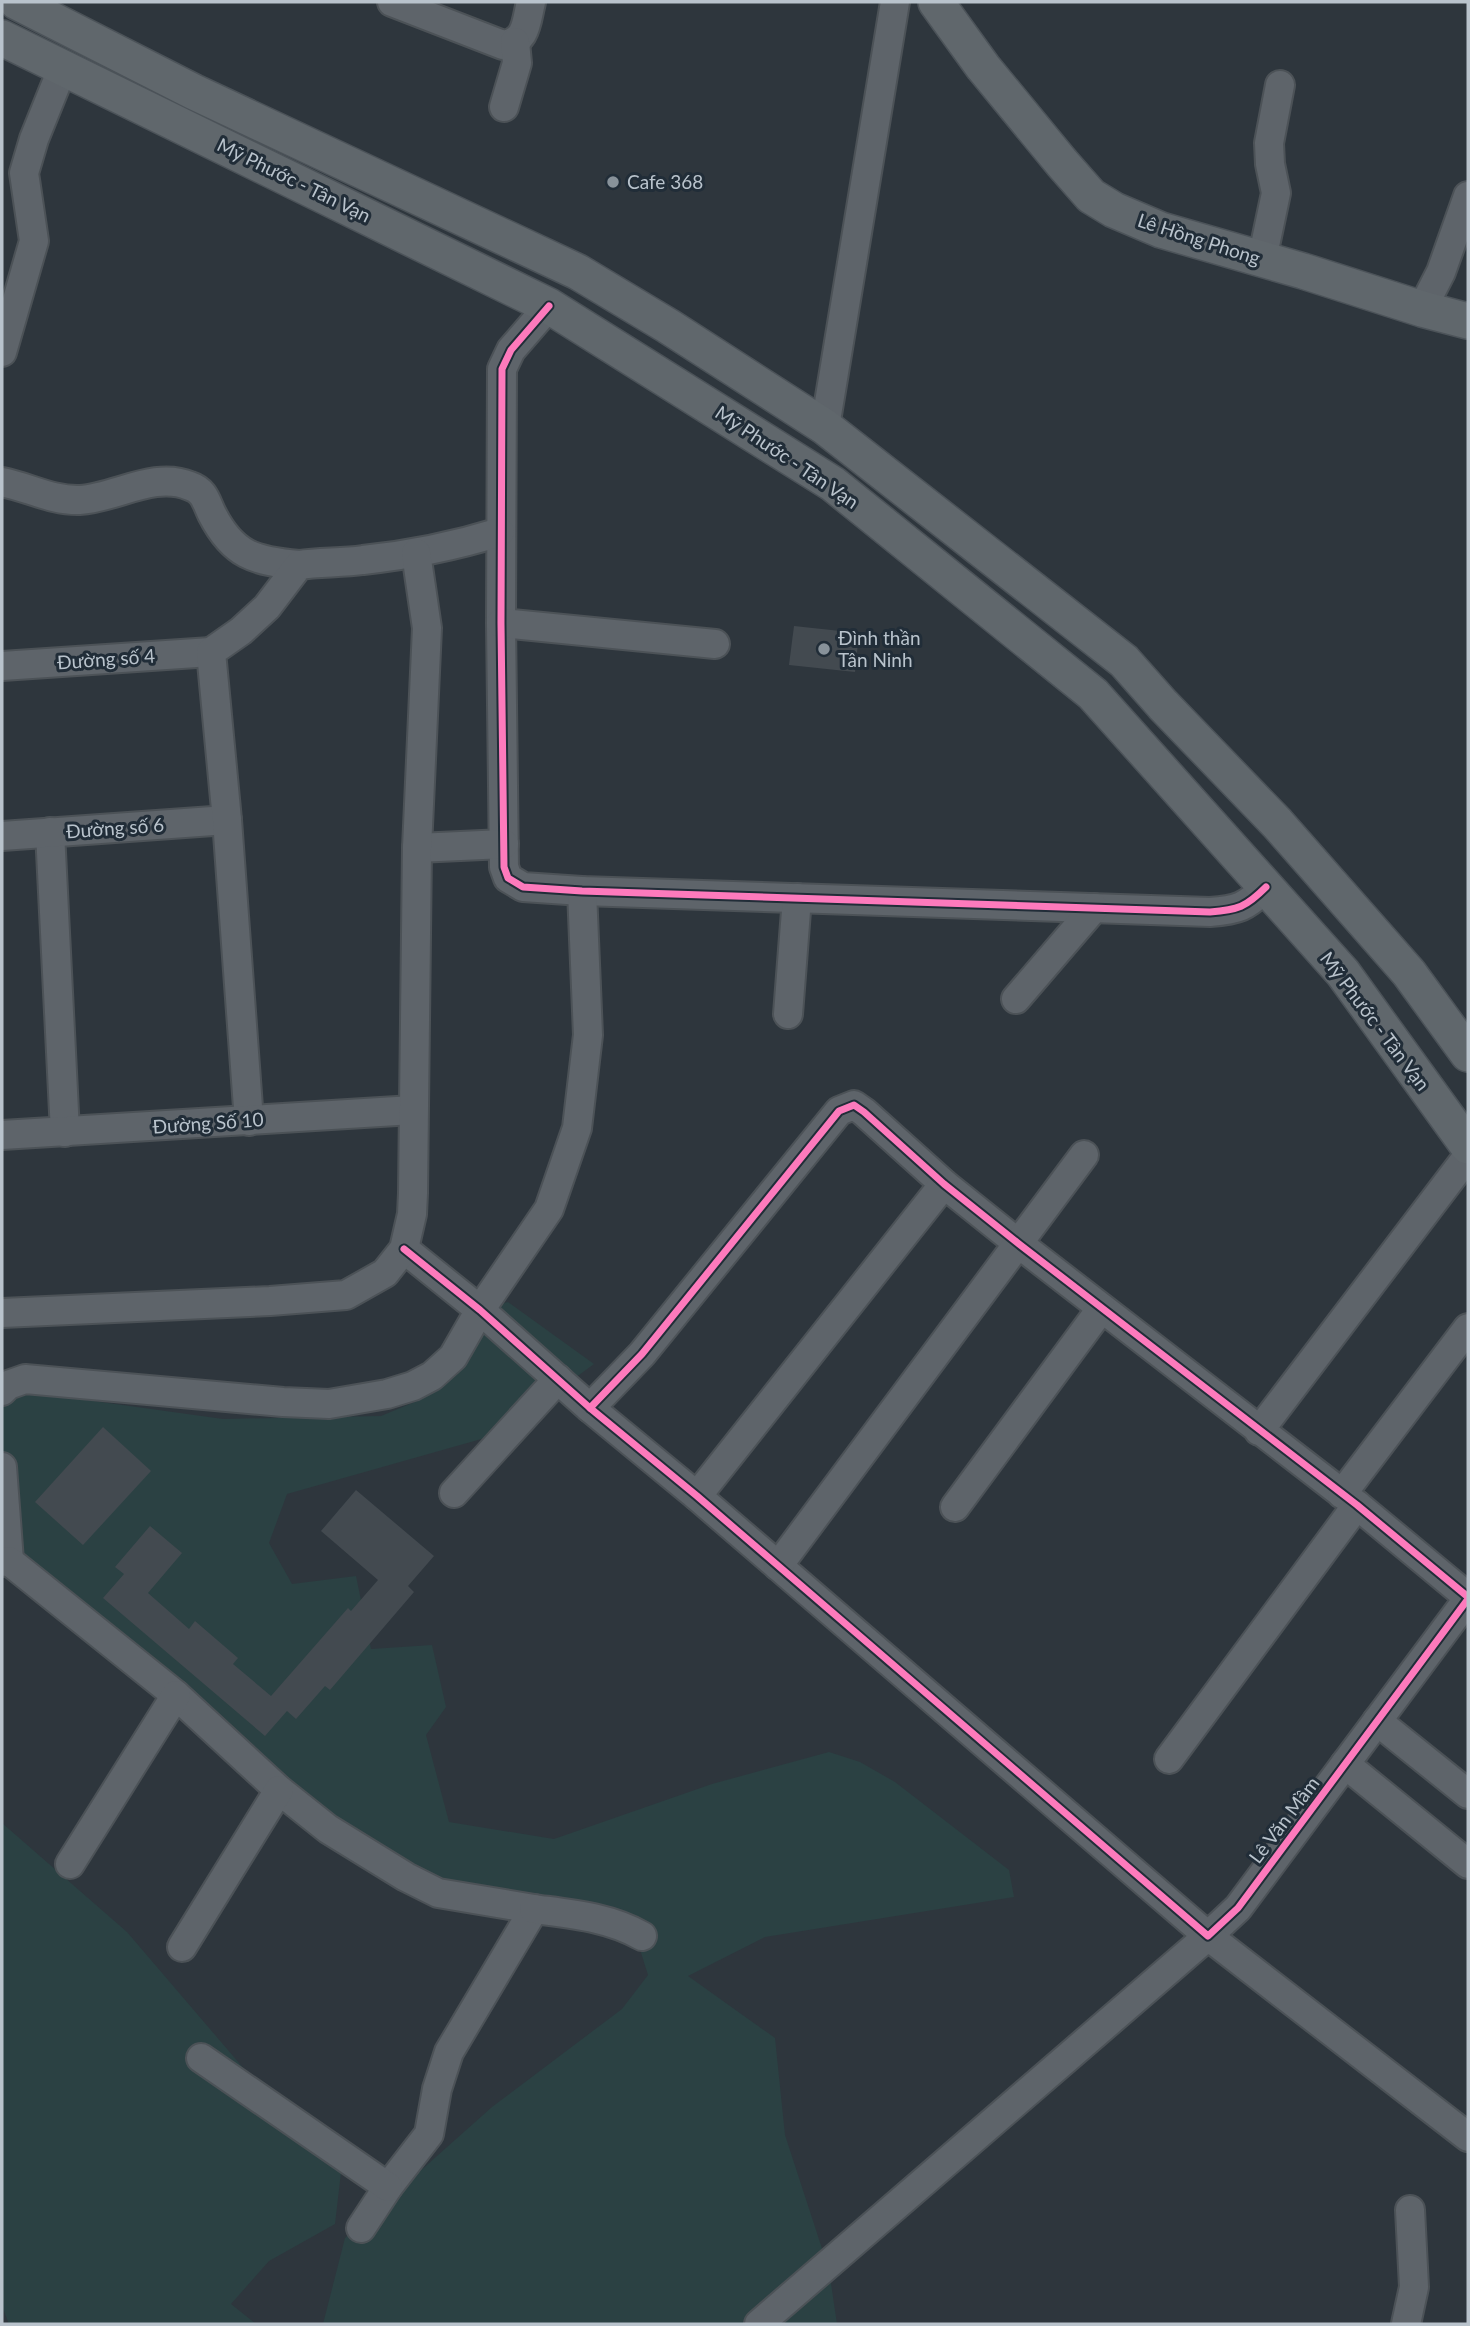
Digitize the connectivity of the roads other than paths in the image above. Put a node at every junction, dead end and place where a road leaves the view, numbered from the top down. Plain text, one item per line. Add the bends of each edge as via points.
1 (17, 2) edge
2 (392, 2) edge
3 (531, 2) edge
4 (895, 2) edge
5 (936, 2) edge
6 (2, 38) edge
7 (515, 42) junction
8 (63, 67) junction
9 (1279, 85) dead end
10 (504, 107) dead end
11 (1468, 196) edge
12 (1262, 260) junction
13 (549, 306) junction
14 (1422, 309) junction
15 (1468, 321) edge
16 (2, 352) edge
17 (825, 427) junction
18 (2, 482) edge
19 (500, 532) junction
20 (416, 553) junction
21 (299, 565) junction
22 (500, 623) junction
23 (715, 645) dead end
24 (211, 652) junction
25 (2, 666) edge
26 (227, 820) junction
27 (50, 832) junction
28 (2, 836) edge
29 (504, 844) junction
30 (417, 848) junction
31 (1266, 887) junction
32 (582, 891) junction
33 (797, 898) junction
34 (1094, 908) junction
35 (1016, 999) dead end
36 (788, 1014) dead end
37 (1468, 1054) edge
38 (414, 1110) junction
39 (249, 1121) junction
40 (65, 1132) junction
41 (2, 1135) edge
42 (1468, 1146) edge
43 (1084, 1155) dead end
44 (1468, 1156) edge
45 (944, 1184) junction
46 (1018, 1244) junction
47 (404, 1248) junction
48 (1101, 1309) junction
49 (480, 1310) junction
50 (2, 1313) edge
51 (1468, 1328) edge
52 (558, 1380) junction
53 (2, 1391) edge
54 (590, 1408) junction
55 (1259, 1432) junction
56 (2, 1467) edge
57 (454, 1493) dead end
58 (697, 1496) junction
59 (1349, 1499) junction
60 (955, 1507) dead end
61 (5, 1561) edge
62 (778, 1566) junction
63 (1468, 1598) edge
64 (176, 1695) junction
65 (1377, 1721) junction
66 (1169, 1759) dead end
67 (1345, 1764) junction
68 (279, 1790) junction
69 (1468, 1794) edge
70 (70, 1864) dead end
71 (1468, 1864) edge
72 (534, 1909) junction
73 (642, 1936) dead end
74 (1208, 1936) junction
75 (182, 1947) dead end
76 (201, 2058) dead end
77 (1468, 2137) edge
78 (388, 2187) junction
79 (1410, 2210) dead end
80 (361, 2228) dead end
81 (758, 2324) edge
82 (1406, 2324) edge

1 - 17 main road, Mỹ Phước - Tân Vạn via 194,92 578,272
2 - 7 street via 503,45
3 - 7 street via 523,35
4 - 17 street
5 - 12 main road, Lê Hồng Phong via 982,67 1091,196 1161,230
6 - 8 main road, Mỹ Phước - Tân Vạn
7 - 10 street via 517,63
8 - 13 main road, Mỹ Phước - Tân Vạn
8 - 16 street via 24,173 34,241
9 - 12 street via 1269,143 1276,193
11 - 14 street via 1441,272
12 - 14 main road, Lê Hồng Phong
13 - 19 street via 511,350 502,369
13 - 31 main road, Mỹ Phước - Tân Vạn via 833,484 1093,694
14 - 15 main road, Lê Hồng Phong
17 - 37 main road, Mỹ Phước - Tân Vạn via 1124,661 1277,823 1409,973
18 - 21 street via 61,499 83,500 144,484 179,482 203,493 228,541 250,556
19 - 20 street
19 - 22 street
20 - 21 street
20 - 30 street via 427,628
21 - 24 street via 267,607
22 - 23 street
22 - 29 street
24 - 25 street, Đường số 4
24 - 26 street
26 - 27 street, Đường số 6
26 - 39 street
27 - 28 street, Đường số 6
27 - 40 street
29 - 30 street
29 - 32 street via 508,878 523,887
30 - 38 street
31 - 34 street via 1248,904 1233,910
31 - 42 main road, Mỹ Phước - Tân Vạn via 1343,973
32 - 33 street
32 - 49 street via 588,1035 577,1128 549,1209
33 - 34 street
33 - 36 street
34 - 35 street
38 - 39 street, Đường Số 10
38 - 47 street via 412,1214
39 - 40 street, Đường Số 10
40 - 41 street, Đường Số 10
43 - 46 street
44 - 55 street
45 - 46 street
45 - 54 street via 854,1105 839,1111 642,1354
45 - 58 street
46 - 48 street
46 - 62 street
47 - 49 street
47 - 50 street via 385,1273 346,1295
48 - 55 street
48 - 60 street
49 - 52 street
49 - 53 street via 453,1357 432,1376 387,1394 329,1404 25,1378
51 - 59 street
52 - 54 street
52 - 57 street
54 - 58 street
55 - 59 street
56 - 61 street
58 - 62 street
59 - 63 street
59 - 66 street
61 - 64 street
62 - 74 street
63 - 65 street, Lê Văn Mầm
64 - 68 street
64 - 70 street
65 - 67 street, Lê Văn Mầm
65 - 69 street
67 - 71 street
67 - 74 street, Lê Văn Mầm via 1233,1914
68 - 72 street via 328,1829 438,1893
68 - 75 street
72 - 73 street via 586,1916
72 - 78 street via 449,2052 429,2134
74 - 77 street
74 - 81 street, Lê Văn Mầm
76 - 78 street
78 - 80 street
79 - 82 street via 1414,2287

